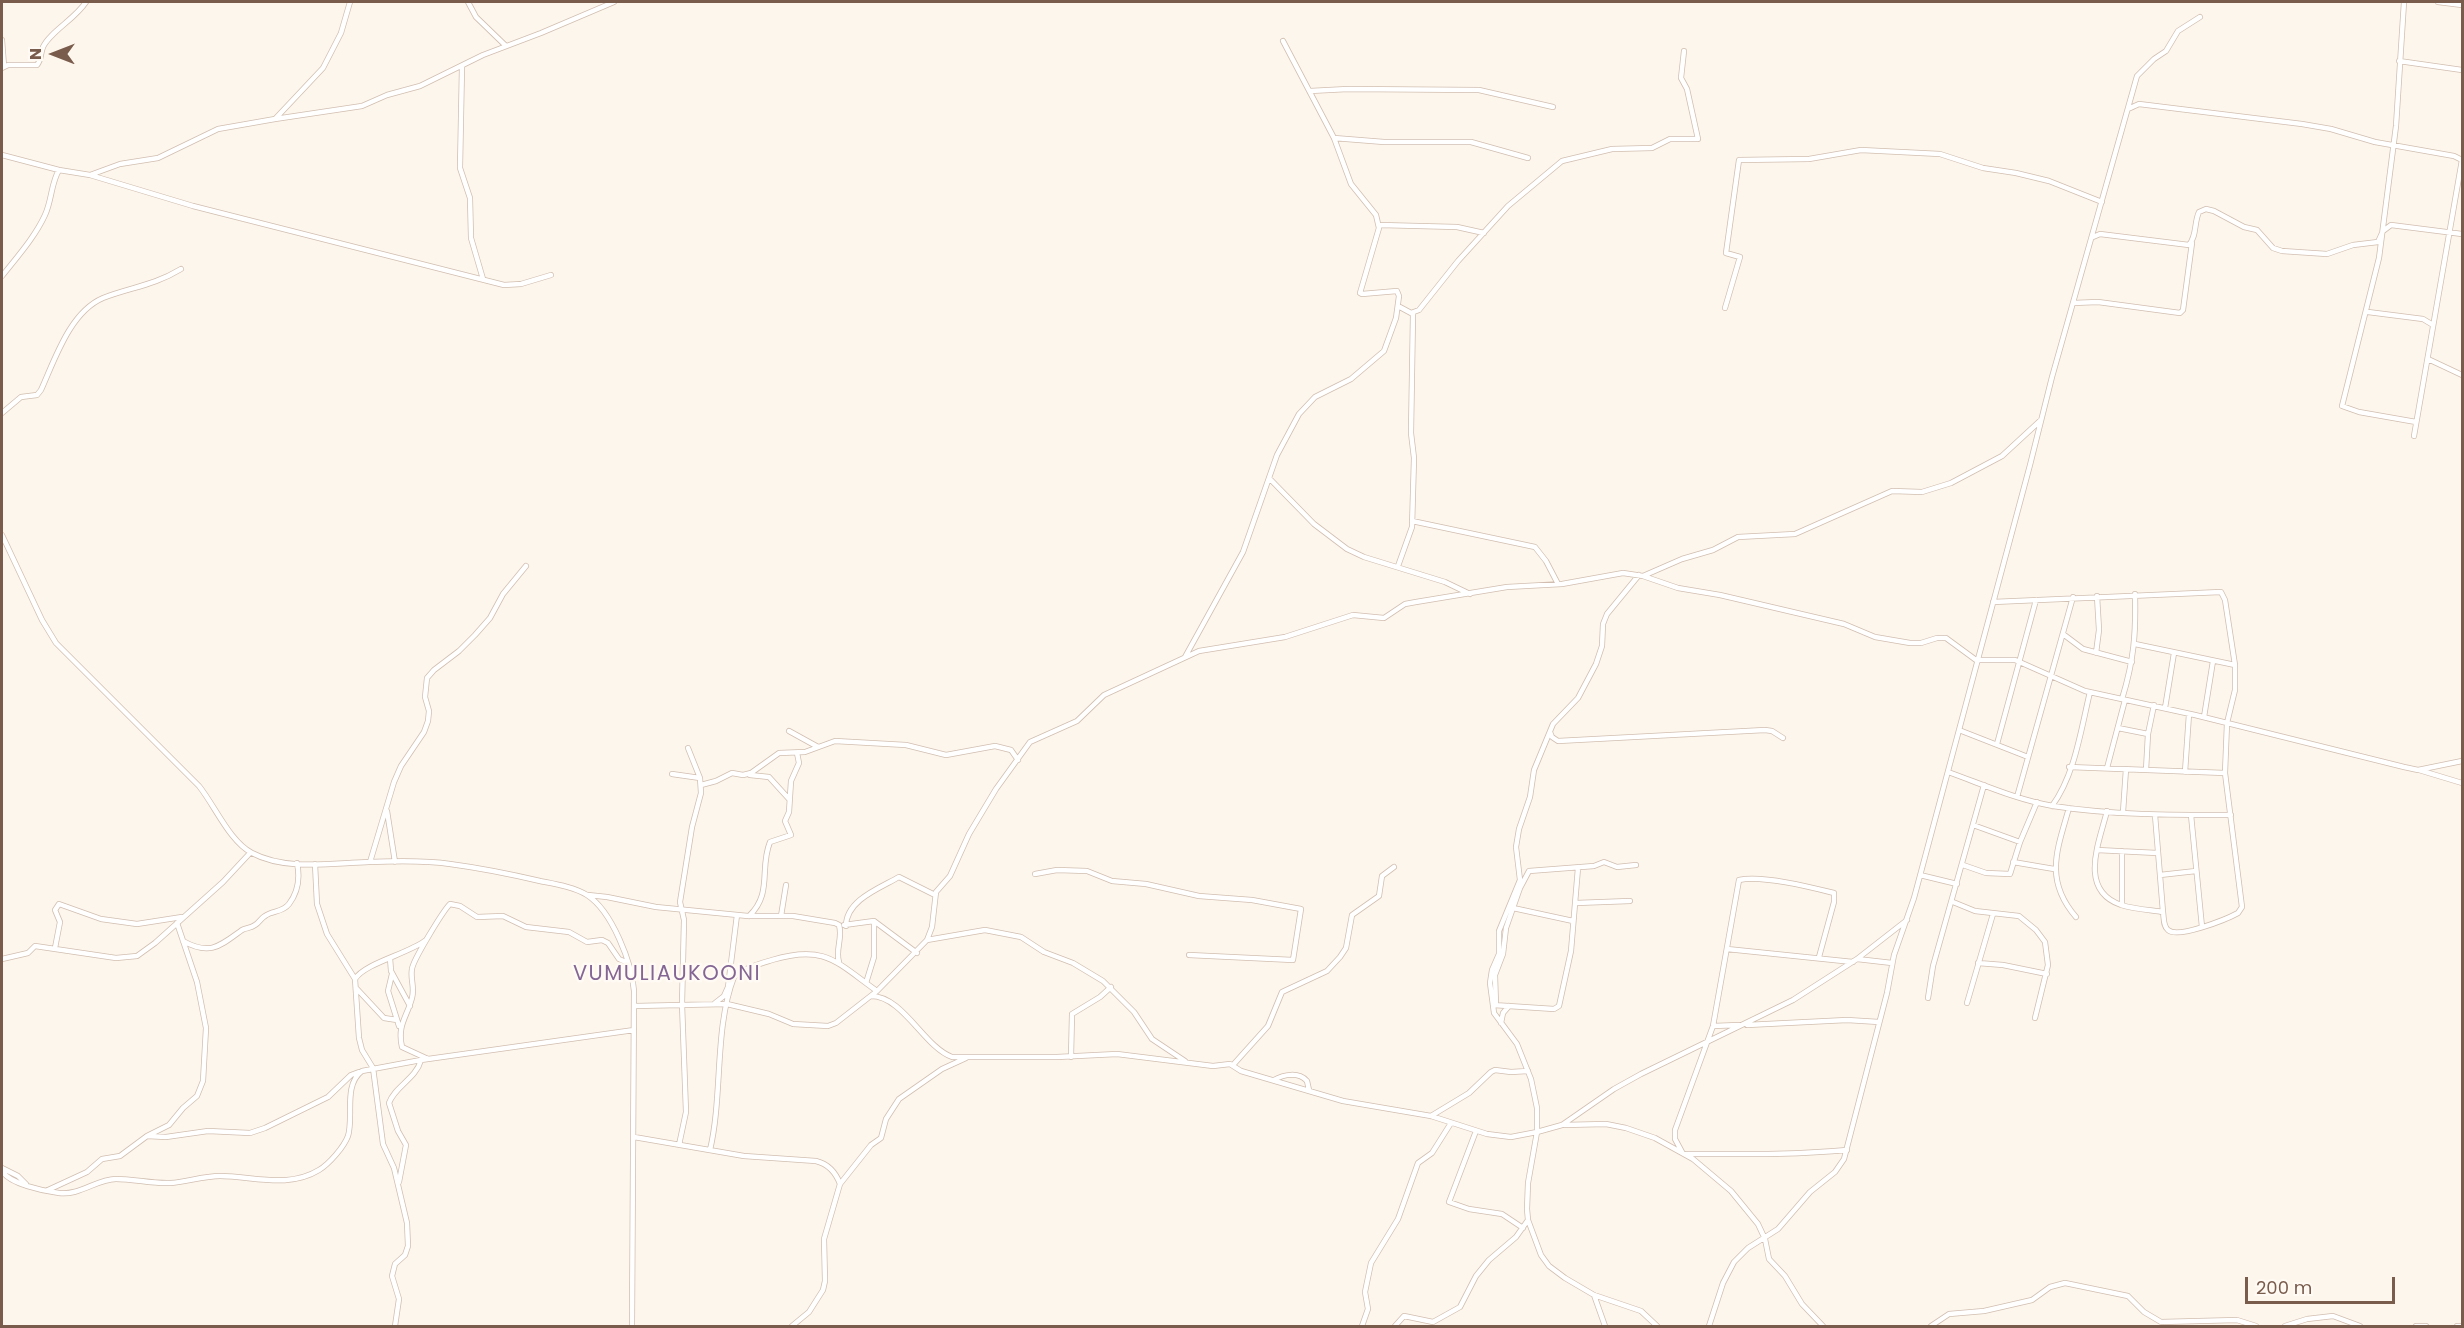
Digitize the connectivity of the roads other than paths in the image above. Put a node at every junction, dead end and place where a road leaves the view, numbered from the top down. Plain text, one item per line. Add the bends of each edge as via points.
1 (86, 2) edge
2 (350, 2) edge
3 (468, 2) edge
4 (614, 2) edge
5 (2404, 2) edge
6 (2438, 2) edge
7 (2463, 5) edge
8 (2200, 17) dead end
9 (2, 40) edge
10 (1283, 41) dead end
11 (506, 46) junction
12 (1684, 51) dead end
13 (2399, 61) junction
14 (462, 66) junction
15 (3, 67) edge
16 (2463, 70) edge
17 (1310, 91) junction
18 (1553, 107) dead end
19 (2128, 109) junction
20 (275, 119) junction
21 (1334, 138) junction
22 (2392, 145) junction
23 (2, 155) edge
24 (1528, 158) dead end
25 (2462, 160) edge
26 (59, 170) junction
27 (90, 175) junction
28 (2102, 202) junction
29 (1380, 225) junction
30 (2383, 231) junction
31 (2449, 232) junction
32 (1484, 233) junction
33 (2463, 234) edge
34 (2093, 237) junction
35 (2193, 241) junction
36 (181, 269) dead end
37 (551, 274) dead end
38 (2, 276) edge
39 (483, 279) junction
40 (2073, 303) junction
41 (1398, 306) junction
42 (1725, 308) dead end
43 (2368, 312) junction
44 (1413, 314) junction
45 (2433, 326) junction
46 (2428, 359) junction
47 (2463, 375) edge
48 (2, 413) edge
49 (2041, 420) junction
50 (2416, 423) junction
51 (2414, 436) dead end
52 (1269, 478) junction
53 (1412, 521) junction
54 (2, 535) edge
55 (526, 566) dead end
56 (1398, 566) junction
57 (1641, 576) junction
58 (1558, 584) junction
59 (1471, 594) junction
60 (2135, 594) junction
61 (2097, 596) junction
62 (2073, 597) junction
63 (2036, 600) junction
64 (1993, 602) junction
65 (2063, 634) junction
66 (2135, 644) junction
67 (2174, 652) junction
68 (2096, 653) junction
69 (1185, 657) junction
70 (1976, 660) junction
71 (2019, 661) junction
72 (2213, 661) junction
73 (2132, 662) junction
74 (2235, 665) junction
75 (2052, 676) junction
76 (2090, 692) junction
77 (2124, 699) junction
78 (2154, 705) junction
79 (2165, 708) junction
80 (2189, 714) junction
81 (2204, 717) junction
82 (2227, 723) junction
83 (2118, 728) junction
84 (1959, 729) junction
85 (789, 732) dead end
86 (1550, 732) junction
87 (2148, 734) junction
88 (1783, 738) dead end
89 (1997, 744) junction
90 (818, 747) junction
91 (688, 748) dead end
92 (797, 753) junction
93 (2028, 757) junction
94 (1018, 760) junction
95 (2463, 761) edge
96 (2070, 767) junction
97 (2107, 768) junction
98 (2126, 769) junction
99 (2146, 770) junction
100 (2418, 770) junction
101 (1948, 772) junction
102 (2185, 772) junction
103 (2225, 773) junction
104 (672, 774) dead end
105 (747, 774) junction
106 (700, 778) junction
107 (2463, 783) edge
108 (701, 785) junction
109 (1984, 785) junction
110 (2016, 797) junction
111 (789, 799) junction
112 (2037, 802) junction
113 (2052, 806) junction
114 (2069, 808) junction
115 (387, 809) junction
116 (2106, 811) junction
117 (2123, 812) junction
118 (2155, 815) junction
119 (2191, 815) junction
120 (2231, 815) junction
121 (1973, 825) junction
122 (2020, 842) junction
123 (2097, 850) junction
124 (2122, 851) junction
125 (250, 853) junction
126 (2157, 853) junction
127 (370, 862) junction
128 (395, 862) junction
129 (2013, 862) junction
130 (297, 863) junction
131 (315, 864) junction
132 (1636, 865) dead end
133 (1963, 865) junction
134 (1394, 867) dead end
135 (1578, 868) junction
136 (2054, 869) junction
137 (2196, 871) junction
138 (1035, 874) dead end
139 (1920, 875) junction
140 (2160, 875) junction
141 (1957, 884) junction
142 (786, 885) dead end
143 (588, 895) junction
144 (935, 895) junction
145 (1630, 901) dead end
146 (1953, 902) junction
147 (1576, 903) junction
148 (2122, 905) junction
149 (1514, 908) junction
150 (681, 910) junction
151 (2163, 912) junction
152 (1993, 914) junction
153 (737, 915) junction
154 (184, 916) junction
155 (748, 916) junction
156 (782, 916) junction
157 (2076, 917) dead end
158 (1906, 920) junction
159 (874, 921) junction
160 (1573, 921) junction
161 (177, 923) junction
162 (839, 925) junction
163 (846, 926) junction
164 (2202, 927) junction
165 (428, 938) junction
166 (927, 940) junction
167 (183, 942) junction
168 (55, 948) junction
169 (1727, 949) junction
170 (917, 953) junction
171 (1189, 955) dead end
172 (1819, 957) junction
173 (2, 958) edge
174 (390, 958) junction
175 (1855, 960) junction
176 (840, 962) junction
177 (628, 963) junction
178 (1892, 963) junction
179 (1978, 963) junction
180 (392, 974) junction
181 (2047, 974) junction
182 (355, 979) junction
183 (866, 983) junction
184 (1111, 987) junction
185 (357, 989) junction
186 (877, 991) junction
187 (871, 996) junction
188 (1928, 998) dead end
189 (1967, 1003) dead end
190 (682, 1004) junction
191 (715, 1004) junction
192 (726, 1004) junction
193 (1494, 1005) junction
194 (410, 1006) junction
195 (635, 1006) junction
196 (1509, 1006) junction
197 (2035, 1018) dead end
198 (397, 1020) junction
199 (1880, 1022) junction
200 (1501, 1023) junction
201 (1745, 1025) junction
202 (1713, 1026) junction
203 (400, 1028) junction
204 (634, 1030) junction
205 (1708, 1040) junction
206 (1071, 1056) junction
207 (966, 1058) junction
208 (428, 1059) junction
209 (421, 1060) junction
210 (1190, 1063) junction
211 (1233, 1065) junction
212 (373, 1068) junction
213 (1528, 1071) junction
214 (359, 1072) junction
215 (1274, 1080) junction
216 (1309, 1090) junction
217 (1431, 1116) junction
218 (1450, 1123) junction
219 (1562, 1125) junction
220 (1476, 1131) junction
221 (1538, 1132) junction
222 (147, 1136) junction
223 (634, 1137) junction
224 (679, 1145) junction
225 (710, 1150) junction
226 (1847, 1150) junction
227 (1684, 1153) junction
228 (2, 1169) edge
229 (840, 1184) junction
230 (46, 1190) junction
231 (398, 1190) junction
232 (1528, 1220) junction
233 (1523, 1228) junction
234 (1765, 1239) junction
235 (1594, 1295) junction
236 (395, 1326) edge
237 (632, 1326) edge
238 (792, 1326) edge
239 (1362, 1326) edge
240 (1395, 1326) edge
241 (1605, 1326) edge
242 (1657, 1326) edge
243 (1709, 1326) edge
244 (1823, 1326) edge
245 (1931, 1326) edge
246 (2256, 1326) edge
247 (2285, 1326) edge
248 (2360, 1326) edge
249 (2416, 1326) edge
250 (2426, 1326) edge
251 (2457, 1326) edge
252 (2463, 1326) edge

1 - 15 street via 44,46 37,65
2 - 20 street via 341,33 323,68
3 - 11 street via 485,27
4 - 11 street
5 - 13 street
6 - 7 street
8 - 19 street via 2178,31 2165,52 2137,76
9 - 15 street
10 - 17 street
11 - 14 street
12 - 32 street via 1681,78 1698,139 1670,139 1652,148 1612,149 1562,161 1508,206
13 - 16 street
13 - 22 street
14 - 20 street via 362,106
14 - 39 street via 460,168 470,198 471,238
17 - 18 street via 1479,90
17 - 21 street
19 - 22 street via 2139,104 2279,121
19 - 28 street
20 - 27 street via 218,129 158,158 120,164
21 - 24 street via 1471,142
21 - 29 street via 1351,184
22 - 25 street
22 - 30 street
23 - 26 street
25 - 31 street
26 - 27 street
26 - 38 street via 44,217
27 - 39 street via 193,206
28 - 34 street
28 - 42 street via 2049,181 1989,170 1941,154 1861,150 1809,159 1739,160 1726,253 1740,257
29 - 32 street via 1457,227
29 - 41 street via 1360,293 1397,291
30 - 31 street via 2391,225
30 - 35 street via 2376,243 2353,245 2331,253 2282,251 2273,248 2260,232 2206,209 2197,215
30 - 43 street
31 - 33 street
31 - 45 street
32 - 44 street
34 - 35 street via 2100,234 2183,246
34 - 40 street
35 - 40 street via 2182,312 2098,302
36 - 48 street via 153,284 88,307 70,331 37,395 21,398
37 - 39 street via 512,286
40 - 49 street
41 - 44 street
41 - 52 street via 1384,351 1351,379 1328,388 1306,405 1277,455
43 - 45 street via 2423,319
43 - 50 street via 2342,406
44 - 53 street
45 - 46 street
46 - 47 street
46 - 50 street
49 - 57 street via 2002,456 1951,483 1922,492 1892,491 1795,534 1738,537
49 - 64 street
50 - 51 street
52 - 56 street via 1314,524 1347,549
52 - 69 street via 1242,552
53 - 56 street
53 - 58 street via 1535,547
54 - 125 street via 56,643 199,786 231,835
55 - 115 street via 490,618 427,678 428,721 401,766
56 - 59 street
57 - 58 street via 1623,573
57 - 70 street via 1678,588 1844,624 1895,641 1921,643 1946,638
57 - 86 street via 1607,614 1596,664 1578,698
58 - 59 street
59 - 69 street via 1405,604 1384,618 1353,615 1285,637 1207,649
60 - 61 street
60 - 66 street
60 - 74 street via 2221,592
61 - 62 street
61 - 68 street
62 - 63 street
62 - 65 street
63 - 64 street
63 - 71 street
64 - 70 street
65 - 68 street via 2083,649
65 - 75 street
66 - 67 street
66 - 73 street
67 - 72 street
67 - 79 street
68 - 73 street
69 - 94 street via 1104,695 1077,721 1030,742
70 - 71 street
70 - 84 street
71 - 75 street
71 - 89 street
72 - 74 street
72 - 81 street
73 - 77 street
74 - 82 street via 2235,690
75 - 76 street
75 - 93 street
76 - 77 street
76 - 96 street
77 - 78 street
77 - 83 street
78 - 79 street
78 - 87 street
79 - 80 street
80 - 81 street
80 - 102 street
81 - 82 street
82 - 100 street
82 - 103 street
83 - 87 street
83 - 97 street
84 - 89 street
84 - 101 street
85 - 90 street
86 - 88 street via 1554,740 1562,741 1765,730
86 - 193 street via 1534,770 1519,829 1516,854 1521,875 1499,932 1499,954 1490,976
87 - 99 street
89 - 93 street
90 - 92 street
90 - 94 street via 835,741 881,743 946,754 994,746 1011,750
91 - 106 street
92 - 105 street via 779,753
92 - 111 street via 799,764 791,781
93 - 110 street
94 - 144 street via 996,789 950,876
95 - 100 street
96 - 97 street
96 - 113 street
97 - 98 street
98 - 99 street
98 - 117 street
99 - 102 street
100 - 107 street
101 - 109 street
101 - 139 street
102 - 103 street
103 - 120 street
104 - 106 street
105 - 108 street via 732,773
105 - 111 street via 769,777
106 - 108 street
108 - 150 street via 682,882
109 - 110 street
109 - 121 street
110 - 112 street
111 - 155 street via 785,824 791,836 770,842 765,889
112 - 113 street
112 - 122 street
113 - 114 street
114 - 116 street
114 - 136 street
115 - 127 street
115 - 128 street
116 - 117 street
116 - 123 street
117 - 118 street
118 - 119 street
118 - 126 street
119 - 120 street
119 - 137 street
120 - 164 street via 2242,907 2235,915
121 - 122 street
121 - 133 street
122 - 129 street
123 - 124 street
123 - 148 street via 2095,881 2109,899
124 - 126 street
124 - 148 street
125 - 130 street
125 - 154 street
126 - 140 street
127 - 128 street
127 - 131 street
128 - 143 street via 450,863 551,883
129 - 133 street via 2010,874 2006,875
129 - 136 street
130 - 131 street
130 - 167 street via 295,893 283,910 268,914 229,942 215,947 196,948
131 - 182 street via 317,904 327,934
132 - 135 street via 1617,867 1604,862
133 - 141 street
134 - 211 street via 1382,876 1381,892 1376,899 1352,915 1346,948 1340,957 1327,971 1282,992 1268,1026
135 - 147 street
135 - 149 street via 1529,871
136 - 157 street via 2061,897
137 - 140 street
137 - 164 street
138 - 171 street via 1083,871 1112,881 1301,909 1293,960
139 - 141 street
139 - 158 street
140 - 151 street
141 - 146 street
142 - 156 street
143 - 150 street
143 - 177 street via 609,921
144 - 163 street via 899,877 856,904 847,915
144 - 166 street
145 - 147 street
146 - 152 street
146 - 188 street via 1933,966
147 - 160 street
148 - 151 street
149 - 160 street
149 - 193 street via 1496,970
150 - 153 street
150 - 190 street
151 - 164 street via 2165,926 2173,933
152 - 179 street
152 - 181 street via 2019,916 2036,930 2045,942
153 - 155 street
153 - 191 street via 728,987
154 - 161 street
154 - 168 street via 137,924 101,919 59,904 55,910 60,920
155 - 156 street
156 - 162 street
158 - 175 street
158 - 178 street
159 - 163 street
159 - 170 street
159 - 183 street via 874,957
160 - 196 street via 1559,1006
161 - 167 street
161 - 168 street via 145,951 129,958
162 - 163 street
162 - 176 street
165 - 174 street via 412,950
165 - 177 street via 452,904 477,917 503,916 526,927 569,932 587,942 602,940 619,960
165 - 194 street via 412,968
166 - 170 street
166 - 184 street via 986,930 1021,937
167 - 222 street via 207,1028 203,1081 197,1096 170,1125
168 - 173 street via 35,945 28,953
169 - 172 street
169 - 172 street via 1737,884 1744,878 1758,879 1834,893
169 - 202 street
170 - 186 street
172 - 175 street
174 - 180 street
174 - 182 street via 362,969
175 - 178 street
175 - 201 street
176 - 183 street
176 - 192 street via 822,955 802,954 751,967 734,977
177 - 195 street
178 - 199 street
179 - 181 street
179 - 189 street
180 - 194 street
180 - 198 street via 388,991
181 - 197 street
182 - 185 street
183 - 186 street
184 - 206 street via 1072,1014
184 - 210 street via 1152,1039
185 - 198 street via 384,1018
185 - 212 street via 359,1038
186 - 187 street
187 - 192 street via 842,1020 828,1026 790,1023
187 - 207 street via 882,997 899,1010 938,1050
190 - 191 street
190 - 195 street
190 - 224 street via 686,1112
191 - 192 street
192 - 225 street via 718,1106
193 - 196 street
193 - 200 street
194 - 203 street
195 - 204 street
196 - 200 street
198 - 203 street
199 - 201 street
199 - 226 street
200 - 213 street via 1517,1044
201 - 202 street
201 - 205 street
202 - 205 street
203 - 208 street via 402,1047
204 - 208 street
204 - 223 street
205 - 219 street via 1622,1084
205 - 227 street via 1675,1130
206 - 207 street
206 - 210 street via 1117,1054
207 - 229 street via 942,1069 899,1100 886,1119 881,1138
208 - 209 street
209 - 212 street
209 - 231 street via 415,1074 389,1103 406,1145
210 - 211 street
211 - 215 street
212 - 214 street
212 - 231 street via 381,1134
213 - 217 street via 1491,1072 1464,1097
213 - 221 street
214 - 222 street via 328,1097 254,1132
214 - 230 street via 351,1098 348,1136 314,1173 280,1181 223,1176 169,1183 112,1179 67,1193
215 - 216 street
215 - 216 street via 1301,1076
216 - 217 street via 1343,1101
217 - 218 street
218 - 220 street
218 - 239 street via 1432,1153 1418,1163 1398,1219 1371,1263 1365,1292 1368,1306
219 - 221 street
219 - 227 street via 1618,1126
220 - 221 street via 1511,1137
220 - 233 street via 1449,1202 1502,1214
221 - 232 street via 1528,1183
222 - 230 street via 119,1156 102,1159 87,1172
223 - 224 street
223 - 237 street
224 - 225 street
225 - 229 street via 754,1158 821,1162
226 - 227 street via 1784,1155
226 - 234 street via 1834,1172
227 - 234 street via 1731,1191
228 - 230 street via 13,1182
229 - 238 street via 824,1239 823,1290 809,1312
231 - 236 street via 408,1242 405,1254 393,1269 399,1299
232 - 233 street
232 - 235 street via 1549,1266
233 - 240 street via 1482,1268 1457,1310 1433,1322 1404,1316
234 - 243 street via 1734,1262
234 - 244 street via 1769,1259
235 - 241 street
235 - 242 street via 1641,1311
245 - 246 street via 1949,1314 2032,1300 2062,1283 2128,1296 2144,1312 2164,1323 2241,1320
247 - 248 street via 2333,1316
249 - 250 street
251 - 252 street

